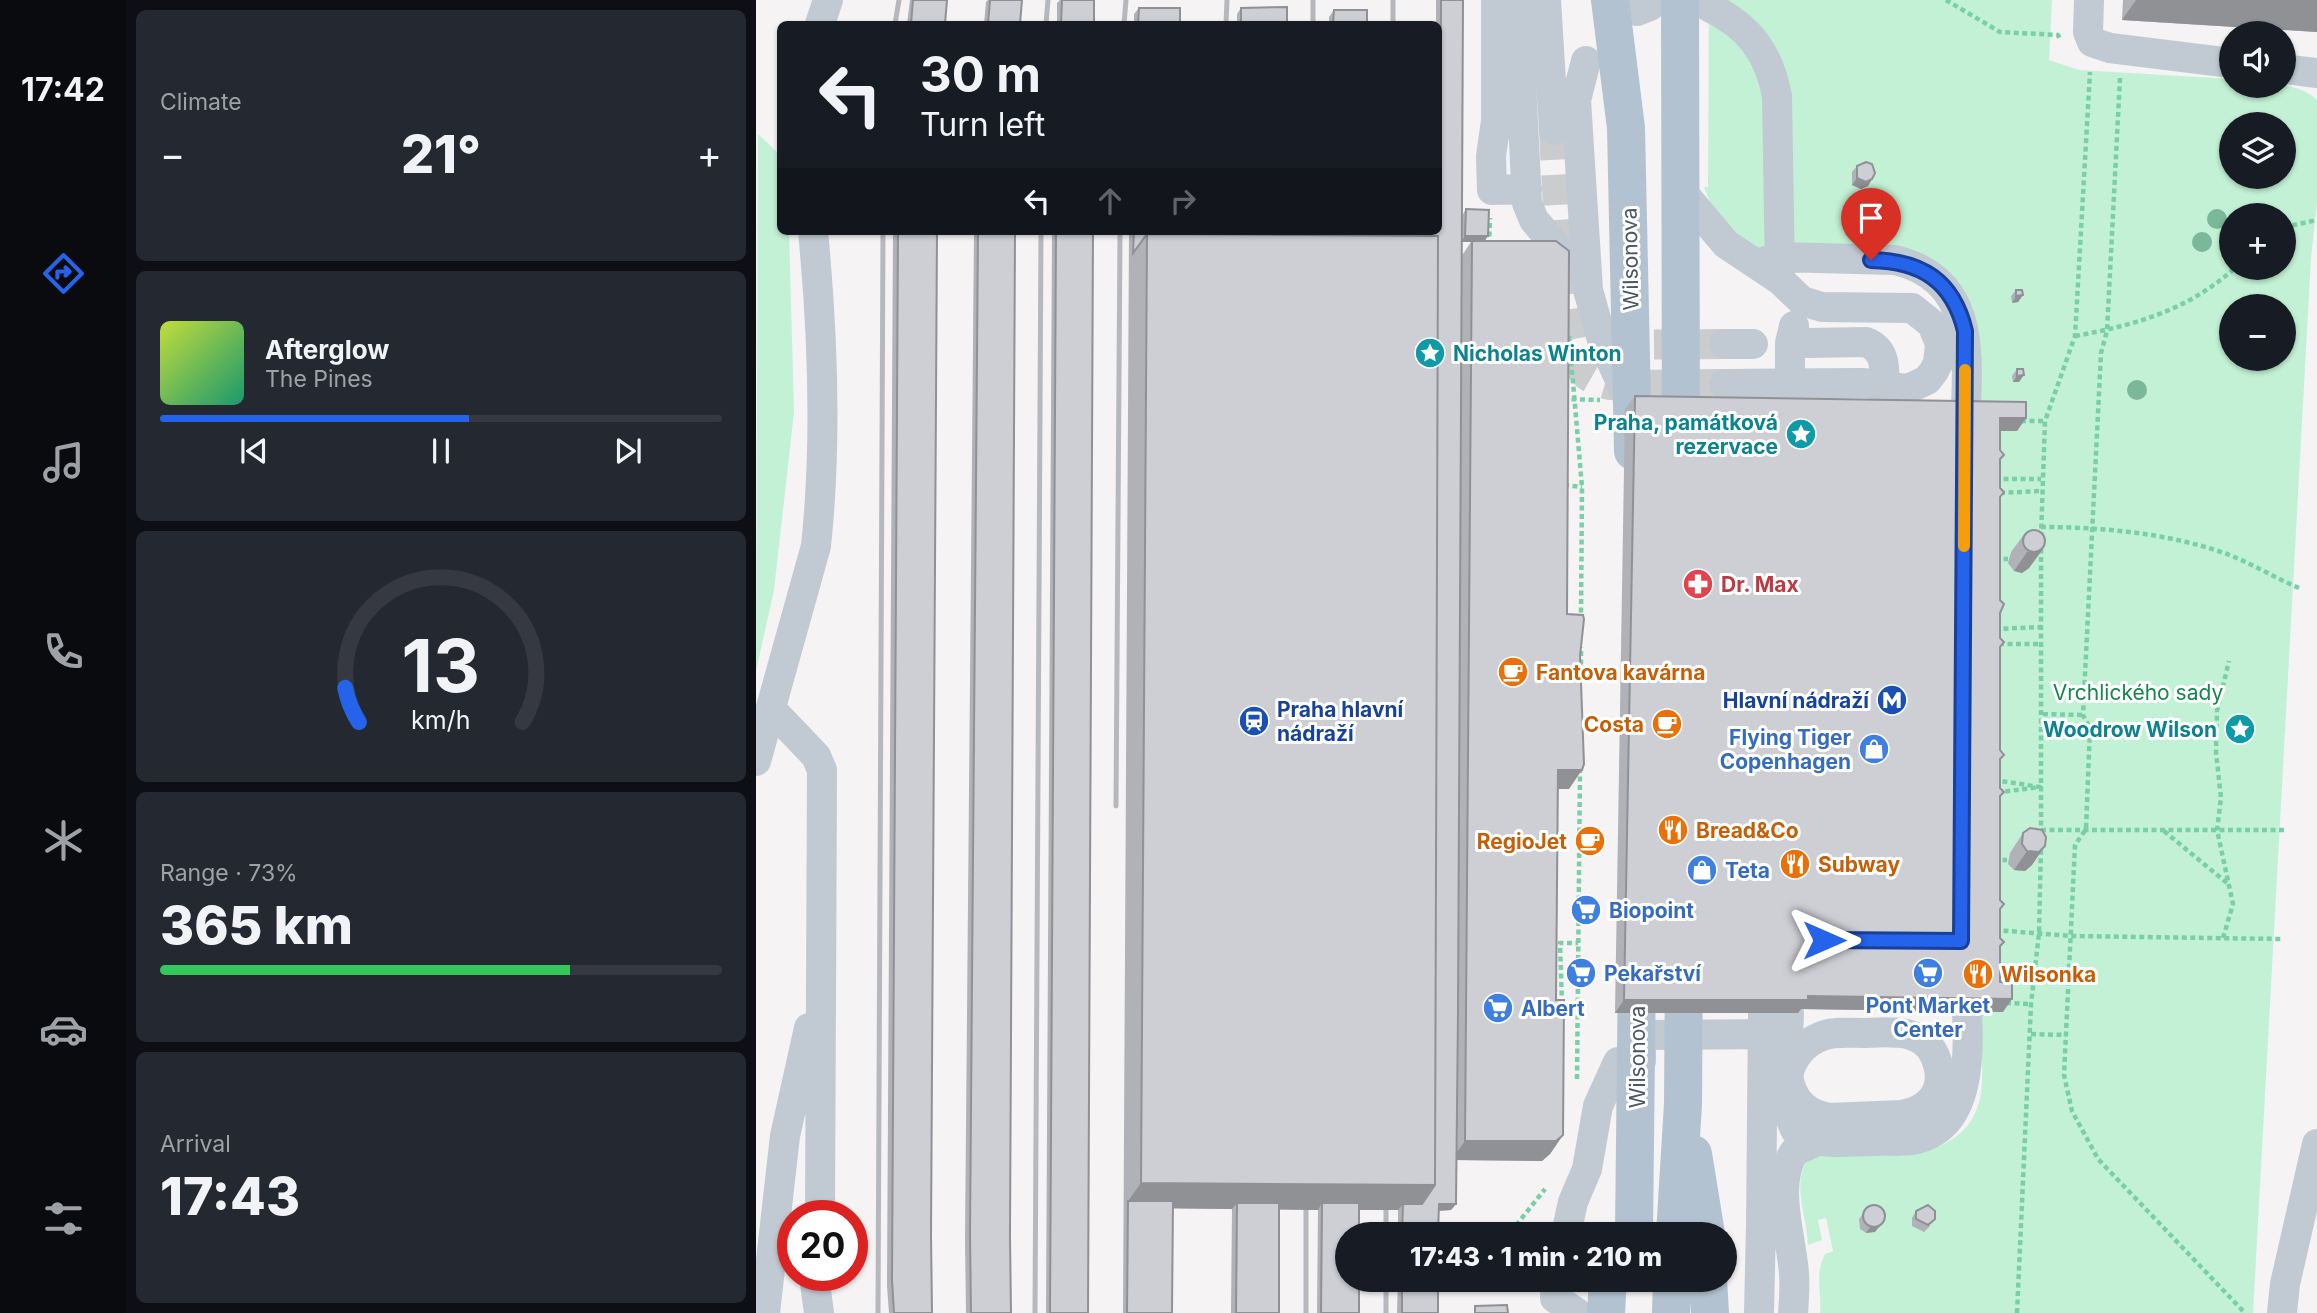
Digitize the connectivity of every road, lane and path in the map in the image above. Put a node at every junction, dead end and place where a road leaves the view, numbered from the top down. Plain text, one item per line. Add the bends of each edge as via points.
1 (828, 0) edge
2 (1496, 0) edge
3 (1517, 0) edge
4 (1546, 0) edge
5 (1947, 0) edge
6 (2089, 0) edge
7 (1657, 5) edge
8 (821, 21) edge
9 (2063, 45) dead end
10 (1586, 61) dead end
11 (2219, 62) edge
12 (2094, 65) dead end
13 (2296, 70) edge
14 (2120, 71) dead end
15 (2317, 73) edge
16 (1554, 130) tunnel mouth
17 (1678, 187) junction
18 (1527, 189) junction
19 (1492, 190) junction
20 (2317, 220) edge
21 (2296, 224) edge
22 (813, 235) edge
23 (1478, 250) edge
24 (1772, 267) junction
25 (2220, 280) edge
26 (1588, 290) junction
27 (1822, 307) junction
28 (1568, 326) edge
29 (2106, 331) junction
30 (2075, 336) junction
31 (1807, 343) dead end
32 (1724, 384) tunnel mouth
33 (1884, 387) junction
34 (1563, 399) edge
35 (1632, 409) junction
36 (1563, 411) edge
37 (2017, 421) edge
38 (2045, 421) junction
39 (1788, 423) edge
40 (1711, 433) edge
41 (1978, 474) joint
42 (1564, 478) edge
43 (2041, 478) junction
44 (1681, 481) joint
45 (1582, 486) junction
46 (2041, 491) junction
47 (1633, 492) edge
48 (1991, 494) edge
49 (2041, 527) junction
50 (2093, 529) junction
51 (1988, 559) edge
52 (2008, 559) dead end
53 (2299, 588) dead end
54 (1581, 624) edge
55 (2042, 627) junction
56 (1987, 629) edge
57 (1581, 638) edge
58 (1991, 644) edge
59 (2042, 644) junction
60 (2229, 661) dead end
61 (1581, 679) edge
62 (772, 710) junction
63 (2043, 714) junction
64 (2083, 715) junction
65 (756, 761) edge
66 (1580, 761) edge
67 (1987, 779) edge
68 (2040, 787) junction
69 (1991, 794) edge
70 (2086, 829) junction
71 (2041, 830) junction
72 (2163, 830) junction
73 (2217, 830) junction
74 (2286, 830) dead end
75 (1986, 860) edge
76 (2007, 860) dead end
77 (2228, 884) junction
78 (1636, 927) edge
79 (1991, 929) edge
80 (1684, 932) edge
81 (2039, 933) junction
82 (2071, 936) junction
83 (2223, 938) junction
84 (2281, 939) dead end
85 (1961, 941) edge
86 (1578, 943) junction
87 (821, 969) junction
88 (1637, 982) junction
89 (1775, 982) edge
90 (1562, 1003) edge
91 (2003, 1003) edge
92 (2031, 1004) junction
93 (1776, 1013) junction
94 (1835, 1033) junction
95 (2031, 1034) junction
96 (2066, 1035) junction
97 (1618, 1062) junction
98 (1577, 1081) dead end
99 (1642, 1097) dead end
100 (1683, 1104) junction
101 (1823, 1129) junction
102 (2317, 1144) edge
103 (1553, 1179) dead end
104 (820, 1200) edge
105 (1433, 1212) edge
106 (1433, 1222) edge
107 (1521, 1222) edge
108 (1569, 1222) edge
109 (1611, 1222) edge
110 (1633, 1222) edge
111 (1676, 1222) edge
112 (1705, 1222) edge
113 (816, 1291) edge
114 (1555, 1292) edge
115 (1607, 1292) edge
116 (1632, 1292) edge
117 (1672, 1292) edge
118 (1709, 1292) edge
119 (765, 1313) edge
120 (819, 1313) edge
121 (1577, 1313) edge
122 (1606, 1313) edge
123 (1631, 1313) edge
124 (1671, 1313) edge
125 (1710, 1313) edge
126 (1759, 1313) edge
127 (1794, 1313) edge
128 (2017, 1313) edge
129 (2245, 1313) edge
130 (2282, 1313) edge

1 - 8 street
2 - 19 street
3 - 18 street
4 - 16 street
5 - 9 path via 2000,32 2058,35
6 - 11 street via 2092,42
7 - 17 main road
7 - 24 street via 1741,26 1773,73 1777,96
7 - 35 main road, Wilsonova via 1626,128
10 - 26 street via 1576,100
12 - 30 path via 2088,91
13 - 15 street
14 - 29 path
17 - 24 street via 1726,244
17 - 44 main road
18 - 19 street
18 - 26 street via 1534,220 1559,246
19 - 23 path via 1489,250
20 - 21 path
22 - 62 street via 821,320 820,514 809,577
24 - 27 street via 1802,301
24 - 41 street via 1895,260 1922,270 1945,288 1965,331
25 - 29 path via 2195,300
26 - 35 street via 1602,340
27 - 33 street via 1912,308 1932,324 1940,344 1934,371 1908,389
27 - 39 street, bridge via 1806,314 1791,335
28 - 45 path
29 - 30 path
29 - 50 path via 2101,353
30 - 38 path
31 - 33 street via 1874,345 1884,360
32 - 33 street via 1864,383
34 - 36 path
35 - 47 main road, Wilsonova
37 - 38 path
38 - 43 path
40 - 44 street via 1694,450
41 - 43 path
42 - 45 path via 1564,486
43 - 46 path
45 - 54 path
46 - 48 path
46 - 49 path
49 - 50 path
49 - 55 path
50 - 53 path via 2200,545
50 - 64 path
51 - 52 path
55 - 56 path
55 - 59 path
57 - 61 path
58 - 59 path
59 - 63 path
60 - 73 path via 2217,711 2221,798
62 - 65 street
62 - 87 street via 816,756 822,769
63 - 64 path
63 - 68 path
64 - 70 path via 2090,728
66 - 86 path
67 - 68 path
68 - 69 path
68 - 71 path
70 - 71 path
70 - 72 path
70 - 82 path via 2076,845
71 - 81 path
72 - 73 path
72 - 77 path
73 - 74 path
73 - 77 path
75 - 76 path
77 - 83 path via 2233,904
78 - 88 main road, Wilsonova
79 - 81 path
80 - 100 main road
81 - 82 path
81 - 92 path
82 - 83 path
82 - 96 path
83 - 84 path
85 - 101 street via 1964,1091 1951,1117 1913,1140
86 - 90 path via 1560,943
86 - 98 path
87 - 104 street
87 - 119 street via 785,1136
88 - 97 main road
88 - 110 main road, Wilsonova
89 - 93 street
91 - 92 path
92 - 95 path
93 - 101 street, bridge via 1791,1089
93 - 126 street, bridge
94 - 99 street via 1641,1035
94 - 101 street via 1799,1052 1786,1082 1786,1108 1796,1131
94 - 101 street via 1911,1034 1933,1051 1940,1076 1932,1099 1913,1113
95 - 96 path
95 - 128 path
96 - 129 path via 2063,1075 2087,1144
97 - 108 street via 1598,1106 1587,1169
97 - 109 main road
100 - 111 main road
100 - 112 main road
101 - 127 street via 1795,1151 1786,1170
102 - 130 street
103 - 107 path
105 - 106 path
113 - 120 street
114 - 121 street via 1555,1298
115 - 122 main road
116 - 123 main road
117 - 124 main road
118 - 125 main road

